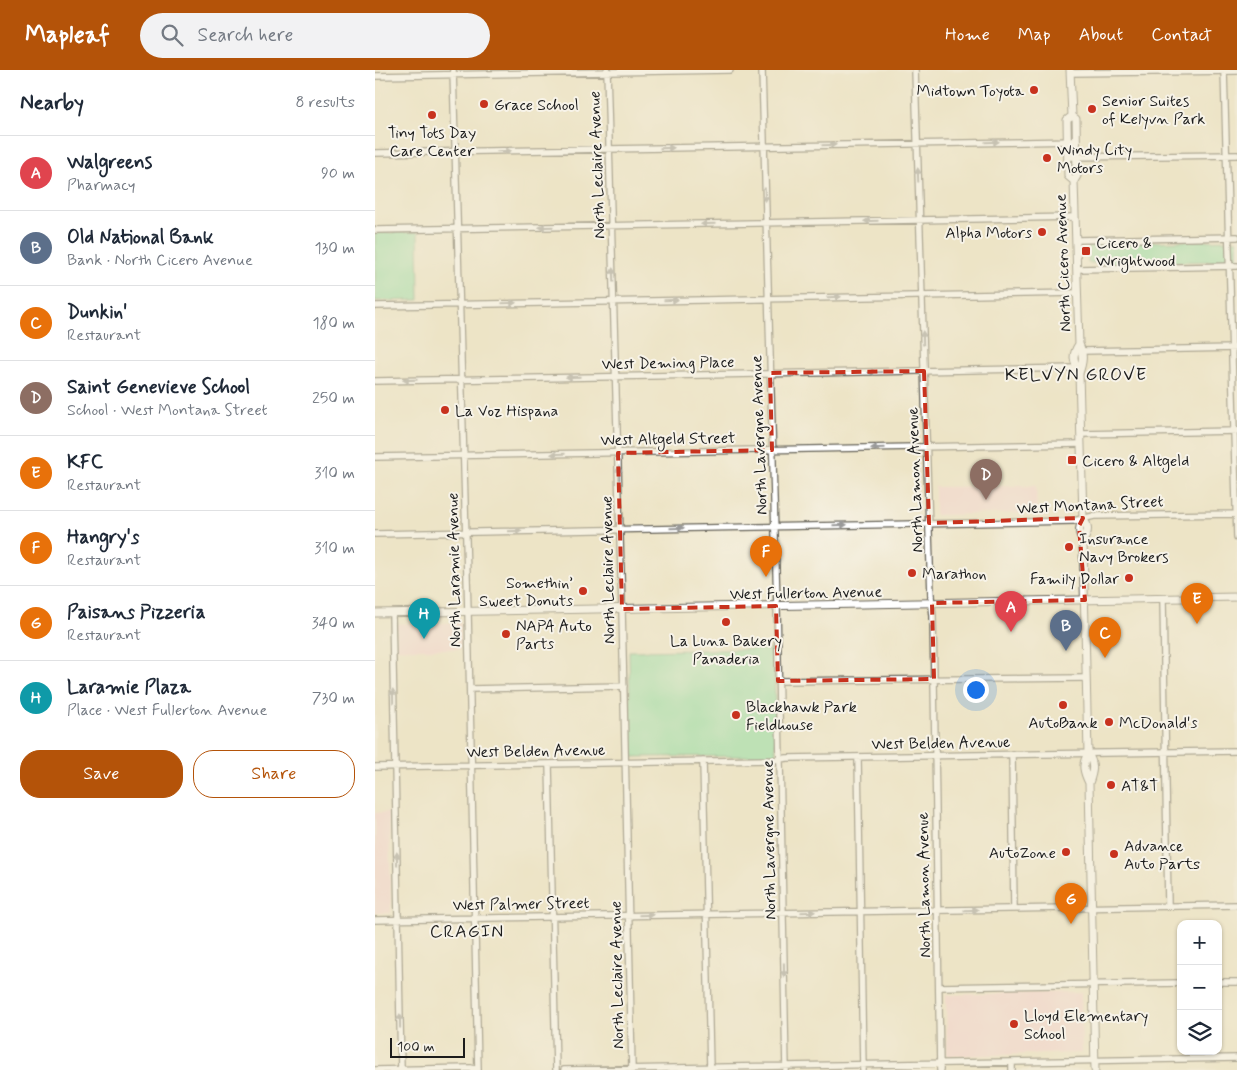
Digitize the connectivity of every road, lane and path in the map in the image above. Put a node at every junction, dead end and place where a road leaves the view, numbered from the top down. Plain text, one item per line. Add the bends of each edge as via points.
1 (729, 70) edge
2 (762, 70) edge
3 (915, 70) edge
4 (1224, 70) edge
5 (1237, 70) edge
6 (607, 71) edge
7 (453, 72) edge
8 (1070, 72) edge
9 (375, 76) edge
10 (1072, 116) junction
11 (1067, 141) junction
12 (1076, 141) junction
13 (917, 143) junction
14 (764, 146) junction
15 (610, 149) junction
16 (456, 152) junction
17 (375, 153) edge
18 (1226, 155) junction
19 (1237, 155) edge
20 (1068, 157) junction
21 (1077, 157) junction
22 (1074, 181) junction
23 (1075, 217) junction
24 (919, 220) junction
25 (766, 223) junction
26 (612, 226) junction
27 (458, 229) junction
28 (375, 230) edge
29 (1237, 237) edge
30 (1229, 238) junction
31 (1076, 240) junction
32 (1229, 266) junction
33 (1237, 266) edge
34 (1077, 269) junction
35 (1077, 293) junction
36 (922, 296) junction
37 (768, 298) junction
38 (614, 301) junction
39 (460, 304) junction
40 (375, 306) edge
41 (1081, 348) junction
42 (1234, 348) edge
43 (1079, 369) junction
44 (924, 371) junction
45 (770, 374) junction
46 (616, 376) junction
47 (462, 379) junction
48 (375, 381) edge
49 (1236, 431) edge
50 (1081, 434) junction
51 (1081, 444) junction
52 (926, 447) junction
53 (772, 450) junction
54 (618, 453) junction
55 (464, 456) junction
56 (375, 458) edge
57 (1237, 514) edge
58 (1083, 518) junction
59 (929, 523) junction
60 (774, 526) junction
61 (620, 529) junction
62 (466, 532) junction
63 (375, 534) edge
64 (1237, 538) edge
65 (1237, 598) edge
66 (1163, 599) junction
67 (1085, 600) junction
68 (932, 603) junction
69 (777, 606) junction
70 (622, 609) junction
71 (468, 612) junction
72 (375, 613) edge
73 (392, 613) junction
74 (1086, 678) junction
75 (934, 679) junction
76 (778, 681) junction
77 (624, 686) junction
78 (470, 689) junction
79 (1237, 751) edge
80 (1165, 752) junction
81 (1012, 754) junction
82 (1088, 754) junction
83 (935, 756) junction
84 (858, 757) junction
85 (780, 759) junction
86 (703, 761) junction
87 (625, 762) junction
88 (549, 764) junction
89 (471, 766) junction
90 (375, 767) edge
91 (395, 767) junction
92 (1237, 905) edge
93 (1168, 906) junction
94 (1092, 908) junction
95 (1014, 909) junction
96 (937, 910) junction
97 (860, 912) junction
98 (783, 913) junction
99 (706, 914) junction
100 (629, 915) junction
101 (552, 917) junction
102 (475, 918) junction
103 (398, 919) junction
104 (375, 920) edge
105 (1222, 982) edge
106 (1237, 982) edge
107 (1177, 983) edge
108 (1093, 984) junction
109 (939, 987) junction
110 (1237, 1058) edge
111 (1095, 1060) junction
112 (1012, 1062) junction
113 (863, 1067) edge
114 (940, 1067) edge
115 (786, 1068) edge
116 (632, 1069) edge
117 (710, 1069) edge
118 (375, 1070) edge
119 (401, 1070) edge
120 (478, 1070) edge
121 (556, 1070) edge
122 (564, 1070) edge
123 (1012, 1070) edge
124 (1095, 1070) edge

1 - 6 street
2 - 14 street, North Lavergne Avenue
3 - 13 street, North Lamon Avenue
4 - 5 street
4 - 8 street
4 - 18 street
6 - 7 street
6 - 15 street, North Leclaire Avenue
7 - 9 street
7 - 16 street, North Laramie Avenue
8 - 10 main road, North Cicero Avenue
10 - 11 main road, North Cicero Avenue via 1067,120
10 - 12 main road, North Cicero Avenue via 1076,119
11 - 12 street
13 -> 11 street
11 - 20 main road, North Cicero Avenue
12 - 21 main road, North Cicero Avenue
14 -> 13 street
24 -> 13 street, North Lamon Avenue
15 -> 14 street
14 -> 25 street, North Lavergne Avenue
16 -> 15 street
15 - 26 street, North Leclaire Avenue
16 - 17 street
16 - 27 street, North Laramie Avenue
18 - 19 street
18 - 21 street
18 - 30 street
20 - 21 street
20 - 22 main road, North Cicero Avenue via 1068,176
21 - 22 main road, North Cicero Avenue
22 - 23 main road, North Cicero Avenue
23 - 24 street
23 - 31 main road, North Cicero Avenue
24 -> 25 street
24 - 36 street, North Lamon Avenue
25 -> 26 street
25 - 37 street, North Lavergne Avenue
26 -> 27 street
38 -> 26 street, North Leclaire Avenue
27 - 28 street
27 - 39 street, North Laramie Avenue
29 - 30 street
30 - 31 street
30 - 32 street
31 - 34 main road, North Cicero Avenue
32 - 33 street
32 - 34 street
32 - 42 street
34 - 35 main road, North Cicero Avenue
35 - 36 street
35 - 41 main road, North Cicero Avenue
37 -> 36 street
44 -> 36 street, North Lamon Avenue
38 -> 37 street
37 - 45 street, North Lavergne Avenue
39 -> 38 street
38 - 46 street, North Leclaire Avenue
39 - 40 street
39 - 47 street, North Laramie Avenue
41 - 42 street
41 - 43 main road, North Cicero Avenue via 1074,352
42 - 49 street
43 - 44 street, West Deming Place
43 - 50 main road, North Cicero Avenue
44 -> 45 street, West Deming Place
44 - 52 street, North Lamon Avenue
45 - 46 street, West Deming Place
45 - 53 street, North Lavergne Avenue
46 -> 47 street, West Deming Place
46 - 54 street, North Leclaire Avenue
47 -> 48 street, West Deming Place
47 - 55 street, North Laramie Avenue
49 - 50 street
49 - 57 street
50 - 51 main road, North Cicero Avenue
51 - 52 street, West Altgeld Street
51 - 58 main road, North Cicero Avenue
52 -> 53 street, West Altgeld Street
52 - 59 street, North Lamon Avenue
53 - 54 street, West Altgeld Street
53 - 60 street, North Lavergne Avenue
54 -> 55 street, West Altgeld Street
61 -> 54 street, North Leclaire Avenue
55 - 56 street, West Altgeld Street
55 - 62 street, North Laramie Avenue
57 - 58 street, West Montana Street
57 - 64 street
58 - 59 street, West Montana Street via 1073,521
58 - 67 main road, North Cicero Avenue via 1087,524 1083,541
60 -> 59 street, West Montana Street
59 - 68 street, North Lamon Avenue
61 -> 60 street, West Montana Street
60 - 69 street, North Lavergne Avenue
62 -> 61 street, West Montana Street
61 - 70 street, North Leclaire Avenue
62 - 63 street, West Montana Street
62 - 71 street, North Laramie Avenue
65 - 66 main road, West Fullerton Avenue
66 - 67 main road, West Fullerton Avenue
66 - 80 street
67 - 68 main road, West Fullerton Avenue
67 - 74 main road, North Cicero Avenue
68 - 69 main road, West Fullerton Avenue
68 - 75 street, North Lamon Avenue
69 - 70 main road, West Fullerton Avenue
69 - 76 street, North Lavergne Avenue
70 - 71 main road, West Fullerton Avenue
70 - 77 street, North Leclaire Avenue
71 - 73 main road, West Fullerton Avenue
71 - 78 street, North Laramie Avenue
72 - 73 main road, West Fullerton Avenue
91 -> 73 street
74 - 75 street
74 - 82 main road, North Cicero Avenue
75 - 76 street
75 - 83 street, North Lamon Avenue
76 - 85 street, North Lavergne Avenue
77 - 78 street
77 - 87 street, North Leclaire Avenue
78 - 89 street, North Laramie Avenue
79 - 80 street, West Belden Avenue
80 - 82 street, West Belden Avenue
80 - 93 street
81 - 82 street, West Belden Avenue
81 - 83 street, West Belden Avenue
81 - 95 street
82 - 94 main road, North Cicero Avenue via 1093,760 1089,783
83 - 84 street, West Belden Avenue
83 - 96 street, North Lamon Avenue
84 - 85 street, West Belden Avenue
84 - 97 street
85 - 86 street, West Belden Avenue
85 - 98 street, North Lavergne Avenue
86 - 87 street, West Belden Avenue
86 - 99 street
87 - 88 street, West Belden Avenue
87 - 100 street, North Leclaire Avenue
88 - 89 street, West Belden Avenue
88 - 101 street
89 - 91 street, West Belden Avenue
89 - 102 street, North Laramie Avenue
90 - 91 street, West Belden Avenue
103 -> 91 street
92 - 93 street, West Palmer Street
93 - 94 street, West Palmer Street
94 - 95 street, West Palmer Street
94 - 108 main road, North Cicero Avenue
96 -> 95 street, West Palmer Street
96 - 97 street, West Palmer Street
96 - 109 street, North Lamon Avenue
98 -> 97 street, West Palmer Street
97 - 113 street
98 - 99 street, West Palmer Street
98 -> 115 street, North Lavergne Avenue
100 -> 99 street, West Palmer Street
99 - 117 street
100 - 101 street, West Palmer Street
100 - 116 street, North Leclaire Avenue
101 - 102 street, West Palmer Street
101 - 121 street
102 - 103 street, West Palmer Street
102 - 120 street, North Laramie Avenue
103 - 104 street, West Palmer Street
119 -> 103 street
105 - 106 street
107 - 108 street
108 - 109 street
108 - 111 main road, North Cicero Avenue
109 - 114 street, North Lamon Avenue
110 - 111 street
111 - 112 street
111 - 124 main road, North Cicero Avenue
112 - 114 street
112 - 123 street
113 - 114 street
113 - 115 street
115 - 117 street
116 - 117 street
116 - 122 street
118 - 119 street
119 - 120 street

